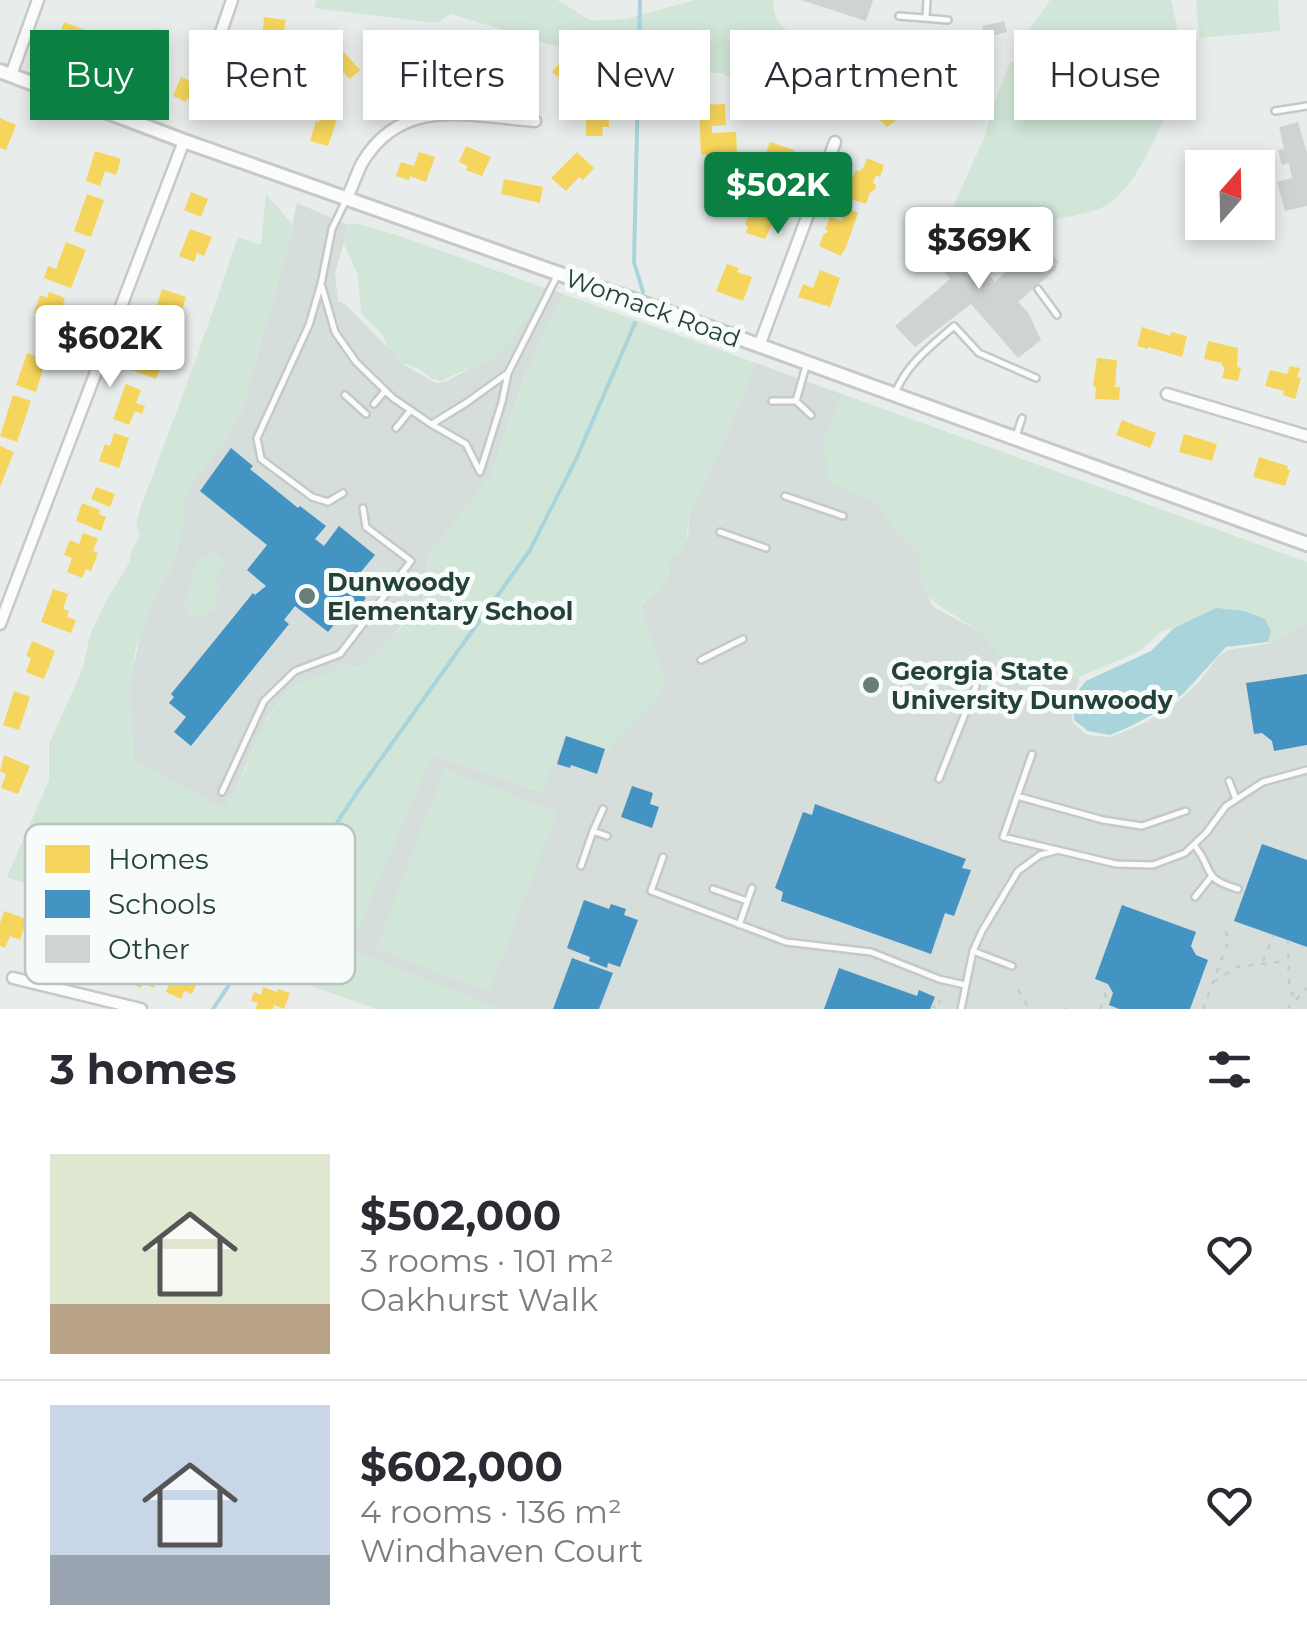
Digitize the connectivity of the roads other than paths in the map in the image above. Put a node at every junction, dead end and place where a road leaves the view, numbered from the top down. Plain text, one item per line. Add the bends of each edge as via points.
1 (38, 0) edge
2 (232, 0) edge
3 (927, 0) edge
4 (898, 16) dead end
5 (926, 18) junction
6 (948, 20) dead end
7 (222, 30) edge
8 (6, 73) edge
9 (1307, 106) edge
10 (1275, 112) dead end
11 (534, 121) dead end
12 (184, 141) junction
13 (835, 142) dead end
14 (346, 200) junction
15 (558, 274) junction
16 (321, 284) junction
17 (1038, 289) dead end
18 (1057, 315) dead end
19 (758, 346) junction
20 (807, 364) junction
21 (508, 373) junction
22 (1036, 378) dead end
23 (385, 390) junction
24 (1167, 394) dead end
25 (894, 395) junction
26 (344, 396) dead end
27 (772, 401) dead end
28 (796, 401) junction
29 (374, 404) dead end
30 (411, 410) junction
31 (366, 414) dead end
32 (811, 416) dead end
33 (1022, 418) dead end
34 (431, 424) junction
35 (396, 428) dead end
36 (1307, 436) edge
37 (1015, 439) junction
38 (343, 493) dead end
39 (785, 496) dead end
40 (363, 508) dead end
41 (843, 516) dead end
42 (720, 532) dead end
43 (1307, 544) edge
44 (766, 548) dead end
45 (0, 624) edge
46 (743, 640) dead end
47 (701, 660) dead end
48 (971, 670) dead end
49 (1032, 754) dead end
50 (1307, 770) edge
51 (939, 780) dead end
52 (1229, 782) dead end
53 (222, 792) dead end
54 (1017, 796) junction
55 (1236, 799) junction
56 (603, 809) dead end
57 (1186, 811) dead end
58 (594, 831) junction
59 (607, 836) dead end
60 (1194, 844) junction
61 (1058, 850) junction
62 (663, 857) dead end
63 (581, 866) dead end
64 (1211, 878) junction
65 (752, 888) dead end
66 (714, 889) dead end
67 (1238, 889) dead end
68 (1194, 897) dead end
69 (747, 901) junction
70 (739, 925) junction
71 (973, 952) junction
72 (1012, 966) dead end
73 (13, 978) dead end
74 (25, 981) edge
75 (38, 984) edge
76 (965, 985) junction
77 (140, 1009) edge
78 (960, 1009) edge

1 - 8 street
2 - 7 street
3 - 5 lane
4 - 5 lane
5 - 6 lane
8 - 12 street, Womack Road
9 - 10 lane
11 - 14 street via 446,114 397,125 360,166
12 - 14 street, Womack Road
12 - 45 street
13 - 19 street
14 - 15 street, Womack Road
14 - 16 lane via 332,229
15 - 19 street, Womack Road
15 - 21 lane
16 - 23 lane via 334,332
16 - 38 lane via 257,438 261,459 312,497 328,502
17 - 18 lane
19 - 20 street, Womack Road
20 - 25 street, Womack Road
20 - 28 lane
21 - 34 lane
21 - 34 lane via 480,472 466,444
22 - 25 lane via 979,352 954,326 915,360
23 - 29 lane
23 - 30 lane
24 - 36 street
25 - 37 street, Womack Road
26 - 31 lane
27 - 28 lane
28 - 32 lane
30 - 34 lane
30 - 35 lane
33 - 37 lane
37 - 43 street, Womack Road
39 - 41 lane
40 - 53 lane via 366,526 410,560 340,654 295,671 264,701
42 - 44 lane
46 - 47 lane
48 - 51 lane via 976,686
49 - 54 lane
50 - 55 lane via 1263,782
52 - 55 lane
54 - 57 lane via 1142,826
54 - 61 lane via 1002,838
55 - 60 lane
56 - 58 lane
58 - 59 lane
58 - 63 lane
60 - 61 lane via 1153,866
60 - 64 lane
61 - 71 lane via 1018,871
62 - 70 lane via 651,890
64 - 67 lane
64 - 68 lane
65 - 69 lane
66 - 69 lane
69 - 70 lane
70 - 76 lane via 786,942 871,952
71 - 72 lane
71 - 76 lane
73 - 74 street
75 - 77 street
76 - 78 lane

